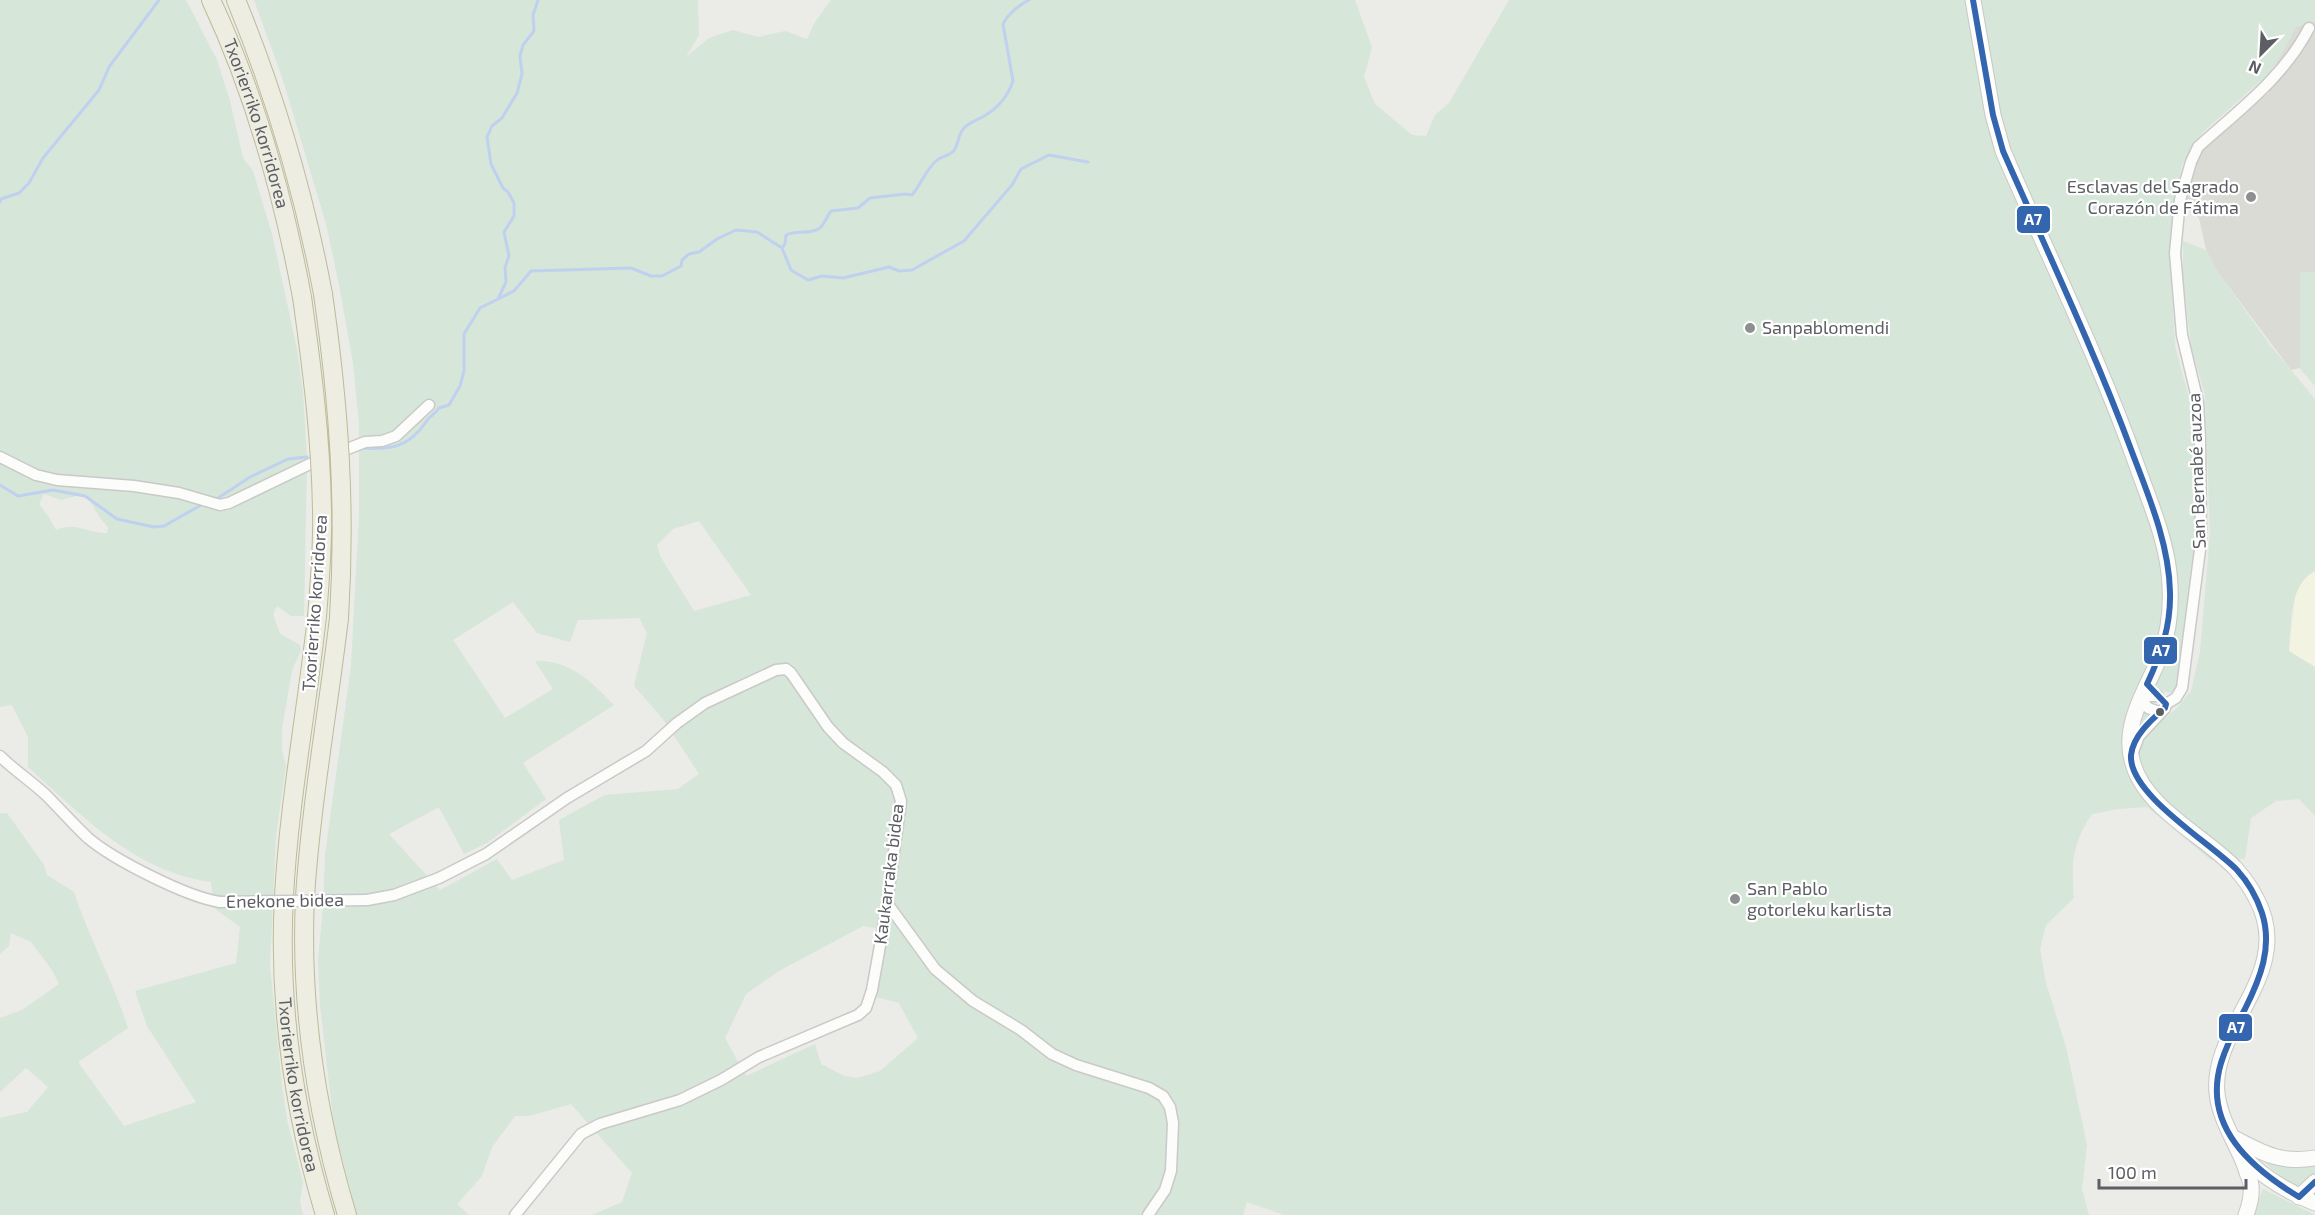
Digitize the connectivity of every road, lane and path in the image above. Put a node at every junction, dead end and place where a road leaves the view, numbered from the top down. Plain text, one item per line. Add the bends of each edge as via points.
1 (211, 0) edge
2 (236, 0) edge
3 (1973, 0) edge
4 (2309, 28) dead end
5 (429, 405) dead end
6 (0, 457) edge
7 (2144, 691) junction
8 (2161, 704) junction
9 (0, 756) edge
10 (2131, 758) junction
11 (367, 900) joint
12 (887, 903) junction
13 (2232, 1137) junction
14 (2240, 1153) junction
15 (2315, 1158) edge
16 (2275, 1182) junction
17 (2315, 1182) edge
18 (2251, 1186) junction
19 (2299, 1197) junction
20 (2315, 1203) edge
21 (325, 1215) edge
22 (347, 1215) edge
23 (515, 1215) edge
24 (1148, 1215) edge
25 (2246, 1215) edge

1 - 21 highway, Txorierriko korridorea, bridge via 262,133 281,200 302,297 316,411 321,554 289,842 283,942 295,1092
2 - 22 highway, Txorierriko korridorea, bridge via 302,194 323,294 336,398 343,522 339,618 309,854 305,954 316,1088
3 - 7 street via 2003,151 2116,408 2162,534 2169,572 2168,629
4 - 8 street, San Bernabé auzoa via 2279,73 2198,147 2180,200 2175,253 2182,335 2198,402 2201,542 2182,688 2176,698
5 - 6 street via 396,436 365,442 219,505 134,486 57,480 36,475
7 - 8 street
7 - 10 street via 2131,731
8 - 10 street, San Bernabé auzoa via 2139,736
9 - 11 street, Enekone bidea, bridge via 90,839 174,887 220,902
10 - 13 street via 2142,785 2236,870 2258,900 2264,920 2266,937 2260,976 2218,1070 2219,1110
11 - 12 street, Kaukarraka bidea via 394,895 439,878 486,854 646,750 705,703 777,669 786,669 843,743 896,785 901,801
12 - 23 street, Kaukarraka bidea via 872,990 866,1008 858,1016 759,1057 680,1100 600,1124 581,1134
12 - 24 street via 935,969 973,1001 1052,1054 1163,1096 1173,1123 1171,1171 1165,1190
13 - 14 street
13 - 15 street via 2256,1150 2293,1161
14 - 16 street
14 - 18 street
16 - 18 street
16 - 19 street
17 - 19 street
18 - 25 street
19 - 20 street

